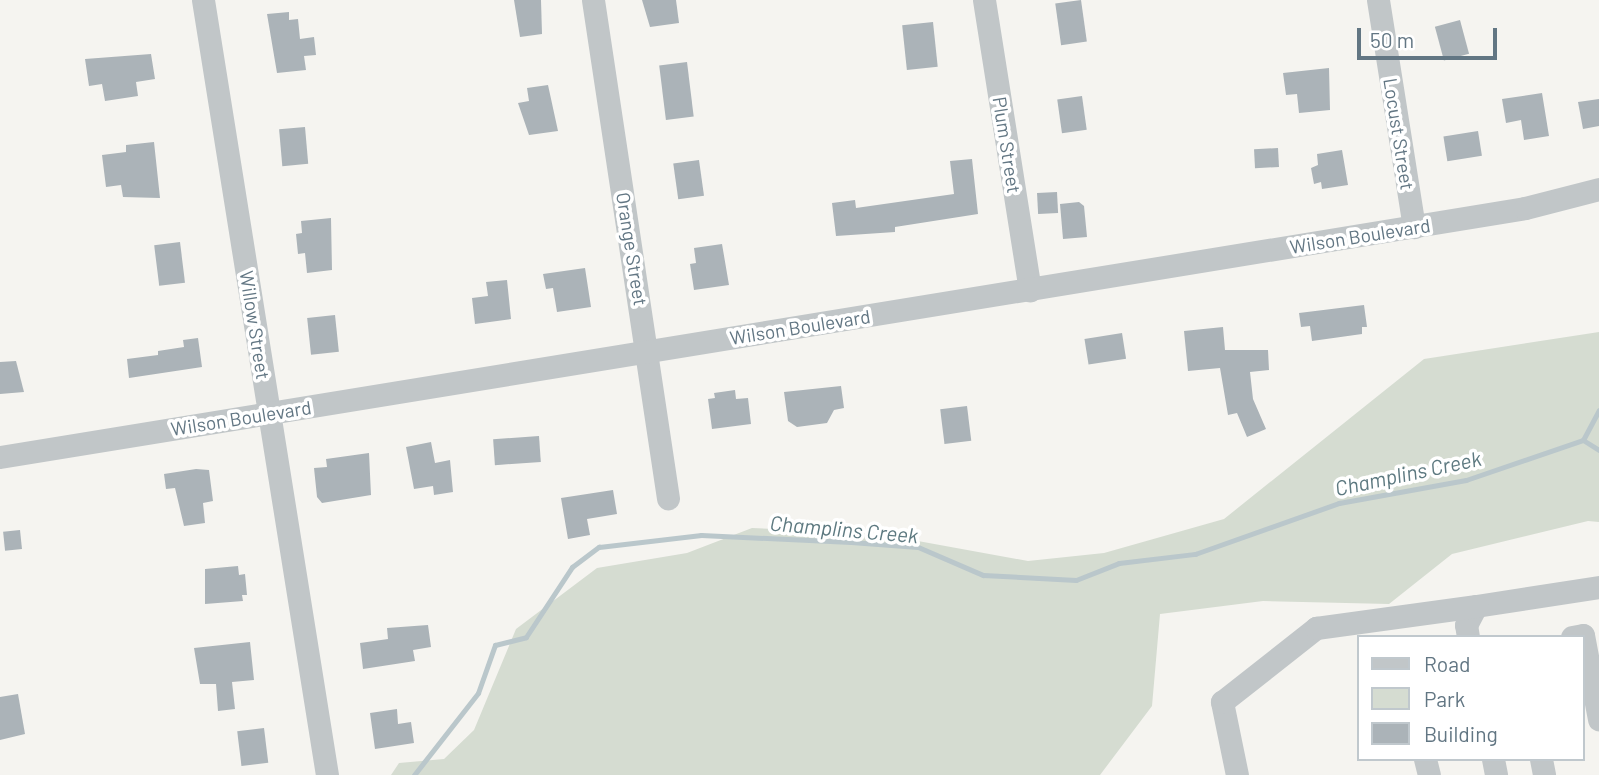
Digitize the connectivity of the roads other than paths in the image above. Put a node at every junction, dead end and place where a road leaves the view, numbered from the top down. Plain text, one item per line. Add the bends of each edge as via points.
1 (203, 0) edge
2 (593, 0) edge
3 (984, 0) edge
4 (1378, 0) edge
5 (1599, 189) edge
6 (1414, 227) junction
7 (1030, 290) junction
8 (648, 352) junction
9 (270, 413) junction
10 (0, 457) edge
11 (668, 498) dead end
12 (1599, 587) edge
13 (1476, 607) junction
14 (1400, 627) edge
15 (1468, 635) edge
16 (1585, 642) edge
17 (1598, 708) edge
18 (327, 775) edge
19 (1237, 775) edge

1 - 9 street, Willow Street
2 - 8 street, Orange Street
3 - 7 street, Plum Street
4 - 6 street, Locust Street
5 - 6 street, Wilson Boulevard via 1525,208
6 - 7 street, Wilson Boulevard
7 - 8 street, Wilson Boulevard
8 - 9 street, Wilson Boulevard
8 - 11 street, Orange Street
9 - 10 street, Wilson Boulevard
9 - 18 street, Willow Street
12 - 13 street
13 - 14 street
13 - 15 street via 1466,625
14 - 19 street via 1316,628 1222,702
16 - 17 street

